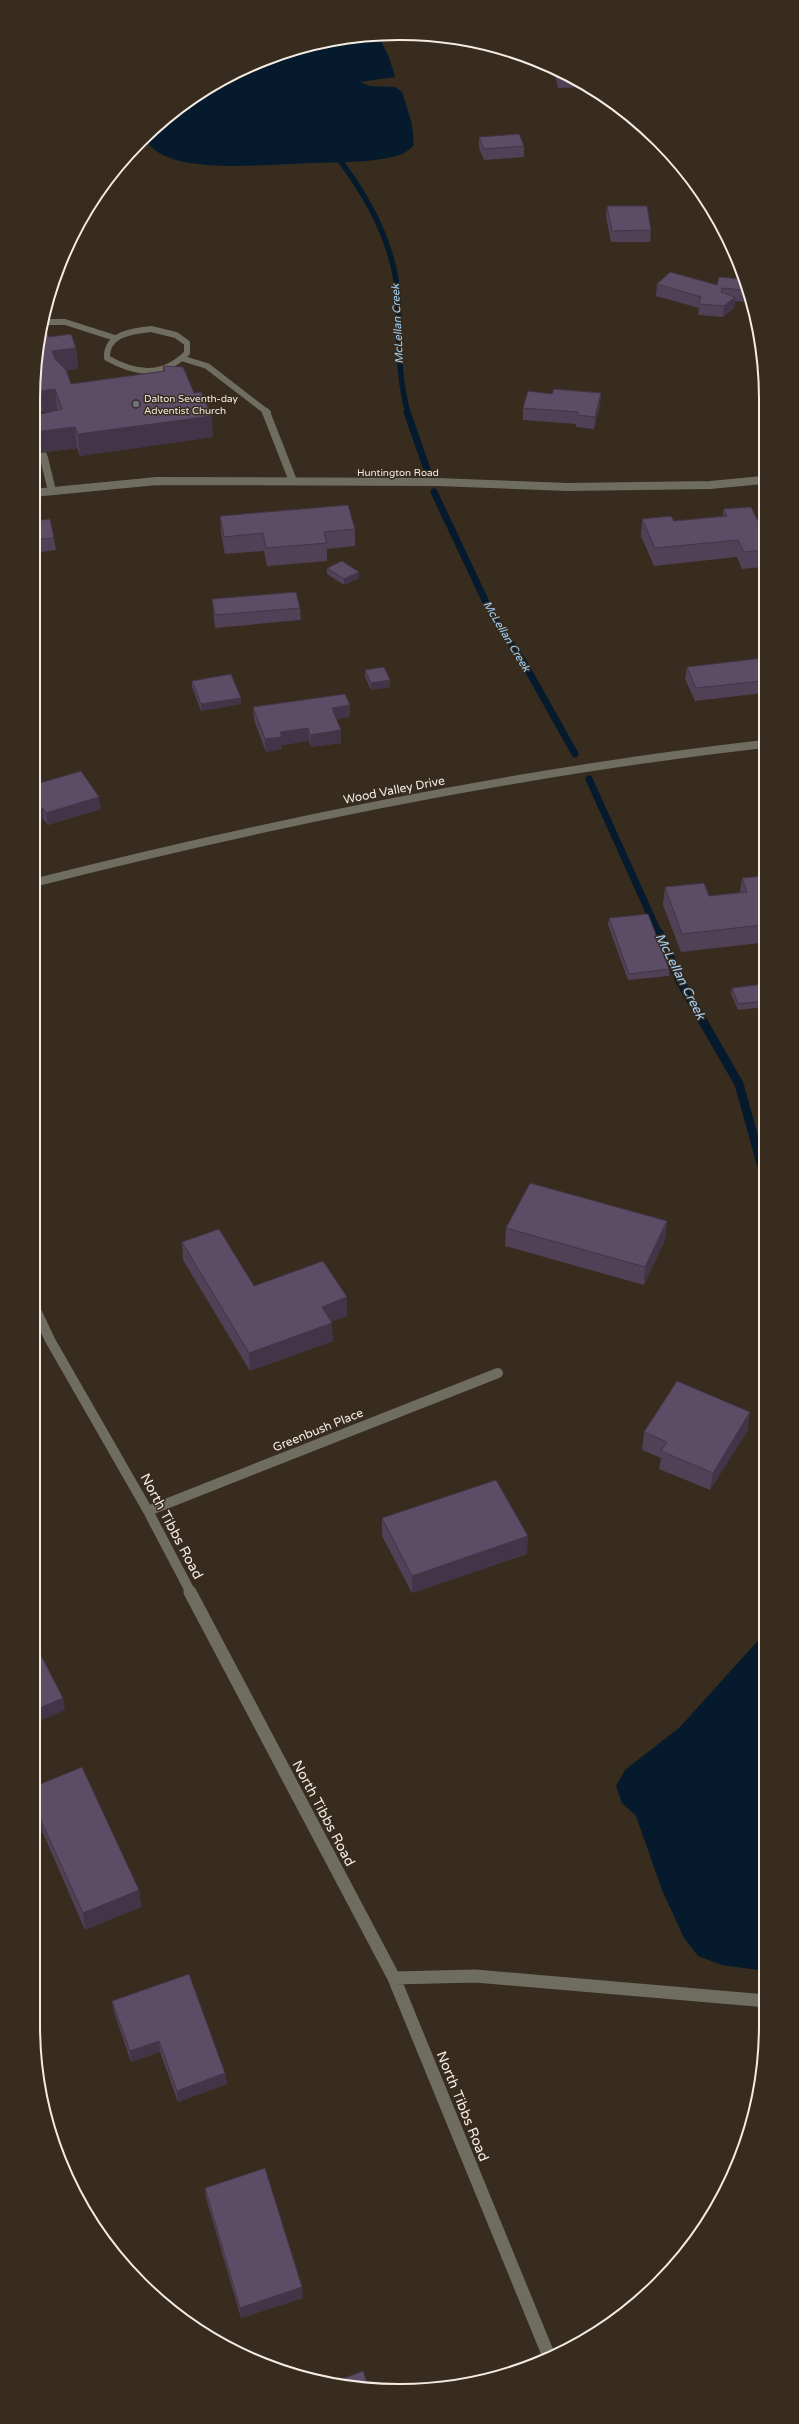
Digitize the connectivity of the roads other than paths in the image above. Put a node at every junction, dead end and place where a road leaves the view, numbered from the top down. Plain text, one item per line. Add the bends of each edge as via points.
1 (49, 322) edge
2 (115, 338) junction
3 (184, 359) junction
4 (40, 448) edge
5 (759, 480) edge
6 (293, 482) junction
7 (52, 491) junction
8 (40, 492) edge
9 (759, 745) edge
10 (40, 881) edge
11 (40, 1319) edge
12 (498, 1372) dead end
13 (148, 1511) junction
14 (394, 1978) junction
15 (759, 2000) edge
16 (547, 2352) edge

1 - 2 street via 65,322
2 - 3 street via 138,330 151,329 176,334 189,345 189,352
2 - 3 street via 105,351 107,358 124,368 150,371 176,364
3 - 6 street via 207,366 269,414
4 - 7 street
5 - 6 street, Huntington Road via 710,485 568,487 437,482
6 - 7 street, Huntington Road via 157,481
7 - 8 street, Huntington Road
9 - 10 street, Wood Valley Drive via 609,763 352,810 115,862
11 - 13 street, North Tibbs Road
12 - 13 street, Greenbush Place
13 - 14 street, North Tibbs Road
14 - 15 street via 475,1976
14 - 16 street, North Tibbs Road

